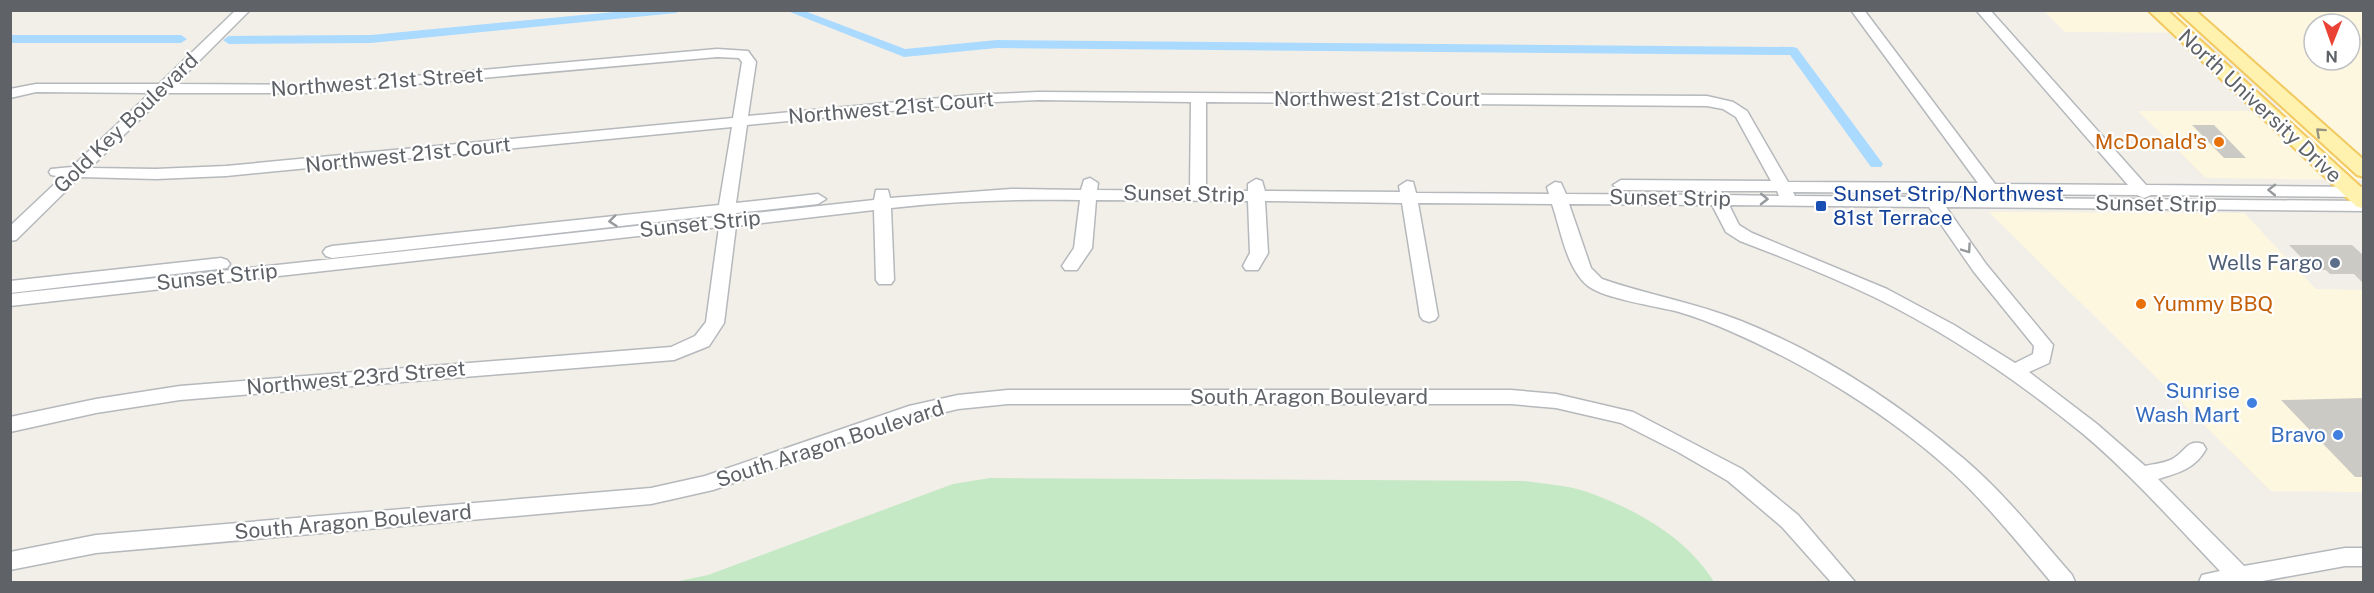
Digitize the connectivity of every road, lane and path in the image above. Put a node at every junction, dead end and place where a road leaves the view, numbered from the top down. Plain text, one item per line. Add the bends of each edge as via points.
1 (230, 10) edge
2 (244, 10) edge
3 (1857, 10) edge
4 (1982, 10) edge
5 (2156, 10) edge
6 (2184, 10) edge
7 (153, 90) junction
8 (10, 94) edge
9 (1199, 98) junction
10 (741, 122) junction
11 (2364, 171) edge
12 (57, 172) junction
13 (74, 172) junction
14 (1089, 187) junction
15 (1922, 187) junction
16 (1989, 187) junction
17 (1198, 188) junction
18 (1256, 188) junction
19 (2140, 189) junction
20 (1408, 190) junction
21 (1557, 191) junction
22 (1714, 191) junction
23 (1786, 192) junction
24 (2361, 198) edge
25 (882, 199) junction
26 (1933, 201) junction
27 (2000, 202) junction
28 (2154, 204) junction
29 (728, 214) junction
30 (10, 218) edge
31 (10, 236) edge
32 (1071, 266) dead end
33 (1252, 267) dead end
34 (885, 280) dead end
35 (10, 286) edge
36 (10, 300) edge
37 (1429, 316) dead end
38 (2014, 371) junction
39 (10, 425) edge
40 (2196, 449) dead end
41 (2141, 475) junction
42 (2364, 557) edge
43 (10, 561) edge
44 (2242, 580) edge
45 (1845, 582) edge
46 (2064, 582) edge
47 (2210, 582) edge

1 - 7 street, Gold Key Boulevard
2 - 7 street, Gold Key Boulevard
3 - 16 street
4 - 19 street
5 - 24 main road, North University Drive
11 -> 6 main road, North University Drive
7 - 8 street, Northwest 21st Street via 36,88
7 - 10 street, Northwest 21st Street via 312,89 717,52 743,54 749,62
7 - 12 street, Gold Key Boulevard
7 - 13 street, Gold Key Boulevard
9 - 10 street, Northwest 21st Court via 1005,98
9 - 17 street
9 - 23 street, Northwest 21st Court via 1707,101 1728,105 1743,114
10 - 13 street, Northwest 21st Court via 226,171
10 - 29 street
12 - 13 street, Northwest 21st Court
12 - 30 street, Gold Key Boulevard
13 - 31 street, Gold Key Boulevard
14 - 17 street, Sunset Strip
14 - 25 street, Sunset Strip
14 - 32 street via 1083,248
15 - 16 street, Sunset Strip
15 - 23 street, Sunset Strip
15 - 26 street
16 - 19 street, Sunset Strip
16 - 27 street
17 - 18 street, Sunset Strip
18 - 20 street, Sunset Strip
18 - 33 street via 1259,254
24 -> 19 street, Sunset Strip
19 - 28 street
20 - 21 street, Sunset Strip
20 - 37 street
21 - 22 street, Sunset Strip
21 - 46 street via 1583,272 1596,283 1736,326 1799,356 1881,405 1958,465 2012,520
22 - 23 street, Sunset Strip
22 - 38 street via 1732,228 1746,237 1881,293
23 - 26 street, Sunset Strip
24 - 28 street, Sunset Strip
25 - 29 street, Sunset Strip
25 - 34 street
26 - 27 street, Sunset Strip
26 -> 38 street via 1980,268 2044,345 2042,358
27 - 28 street, Sunset Strip
29 -> 35 street, Sunset Strip
29 - 36 street, Sunset Strip
29 - 39 street, Northwest 23rd Street via 715,323 702,341 674,353 180,393
38 - 41 street via 2090,429
40 - 41 street via 2180,465
41 - 44 street
42 - 44 street via 2345,557
43 - 45 street, South Aragon Boulevard via 96,544 651,496 706,484 909,413 958,402 1008,397 1510,397 1556,401 1626,417 1735,475 1790,521
44 - 47 street

